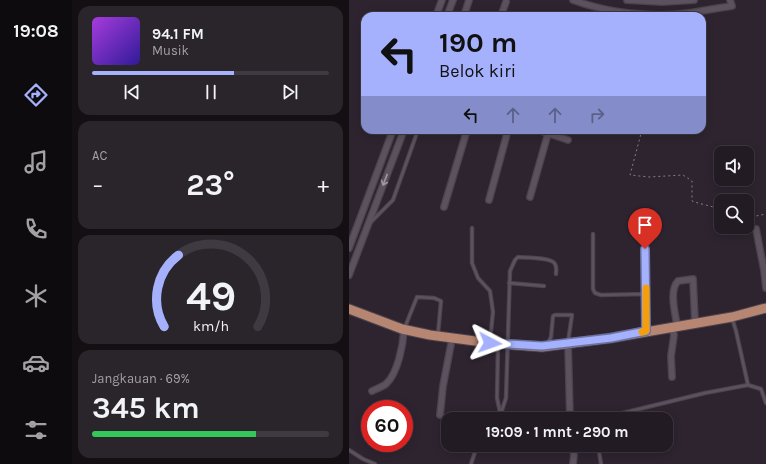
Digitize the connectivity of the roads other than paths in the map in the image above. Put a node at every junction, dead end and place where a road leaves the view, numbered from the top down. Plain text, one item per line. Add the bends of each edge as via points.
1 (442, 0) edge
2 (453, 0) edge
3 (469, 0) edge
4 (573, 0) edge
5 (627, 0) edge
6 (694, 0) edge
7 (506, 2) dead end
8 (731, 3) edge
9 (438, 12) edge
10 (448, 12) edge
11 (465, 12) edge
12 (502, 12) edge
13 (626, 12) edge
14 (696, 12) edge
15 (392, 134) edge
16 (402, 134) edge
17 (417, 134) edge
18 (466, 134) edge
19 (507, 134) edge
20 (548, 134) edge
21 (554, 134) edge
22 (568, 140) dead end
23 (385, 152) junction
24 (394, 155) junction
25 (530, 197) dead end
26 (489, 200) dead end
27 (444, 207) dead end
28 (368, 224) junction
29 (472, 228) dead end
30 (755, 230) dead end
31 (593, 234) dead end
32 (645, 234) dead end
33 (349, 248) edge
34 (765, 270) edge
35 (556, 274) dead end
36 (349, 275) edge
37 (509, 283) junction
38 (544, 286) dead end
39 (766, 288) edge
40 (646, 294) junction
41 (766, 308) edge
42 (349, 309) edge
43 (732, 316) junction
44 (695, 322) junction
45 (674, 326) junction
46 (403, 329) junction
47 (646, 331) junction
48 (436, 336) junction
49 (451, 339) junction
50 (568, 343) junction
51 (499, 344) junction
52 (545, 346) junction
53 (672, 377) dead end
54 (748, 385) junction
55 (372, 391) dead end
56 (766, 403) edge
57 (501, 412) edge
58 (501, 412) edge
59 (570, 412) edge
60 (627, 412) edge
61 (440, 415) dead end
62 (349, 450) edge
63 (475, 452) edge
64 (574, 452) edge
65 (598, 452) edge
66 (375, 464) edge
67 (471, 464) edge
68 (573, 464) edge
69 (601, 464) edge

1 - 9 street
2 - 10 street
3 - 11 street
4 - 13 street
5 - 6 street
7 - 12 street
8 - 14 street
15 - 23 street
16 - 24 street
17 - 28 lane via 393,200
18 - 27 street
19 - 26 street
20 - 25 street
21 - 22 street
23 - 24 street
23 - 33 street
24 -> 28 street
28 - 36 street
29 - 51 lane via 472,263 478,278 490,291
30 - 34 street
31 - 40 lane via 595,293
32 - 40 lane
34 - 39 street
35 - 37 lane via 556,265 552,261 518,257 512,265
37 - 38 lane
37 - 51 lane
40 - 47 lane
41 - 43 main road
42 - 46 main road
43 - 44 main road
43 - 54 lane
44 - 45 main road
44 - 45 street via 693,279 678,281 673,287
45 - 47 main road
45 - 53 street
46 - 48 main road
46 - 48 lane via 417,297 434,298 441,301 439,333
46 - 55 street via 403,342 397,366 385,385
47 - 50 main road
48 - 49 main road
49 - 51 main road
49 - 61 street
50 - 52 main road
50 - 52 lane via 572,315 555,315 550,340
50 - 59 street
51 - 52 main road
51 - 57 lane via 506,398
51 - 58 lane via 497,398
54 - 56 lane via 761,389
54 - 60 lane
62 - 66 lane
63 - 67 lane
64 - 68 street
65 - 69 lane

